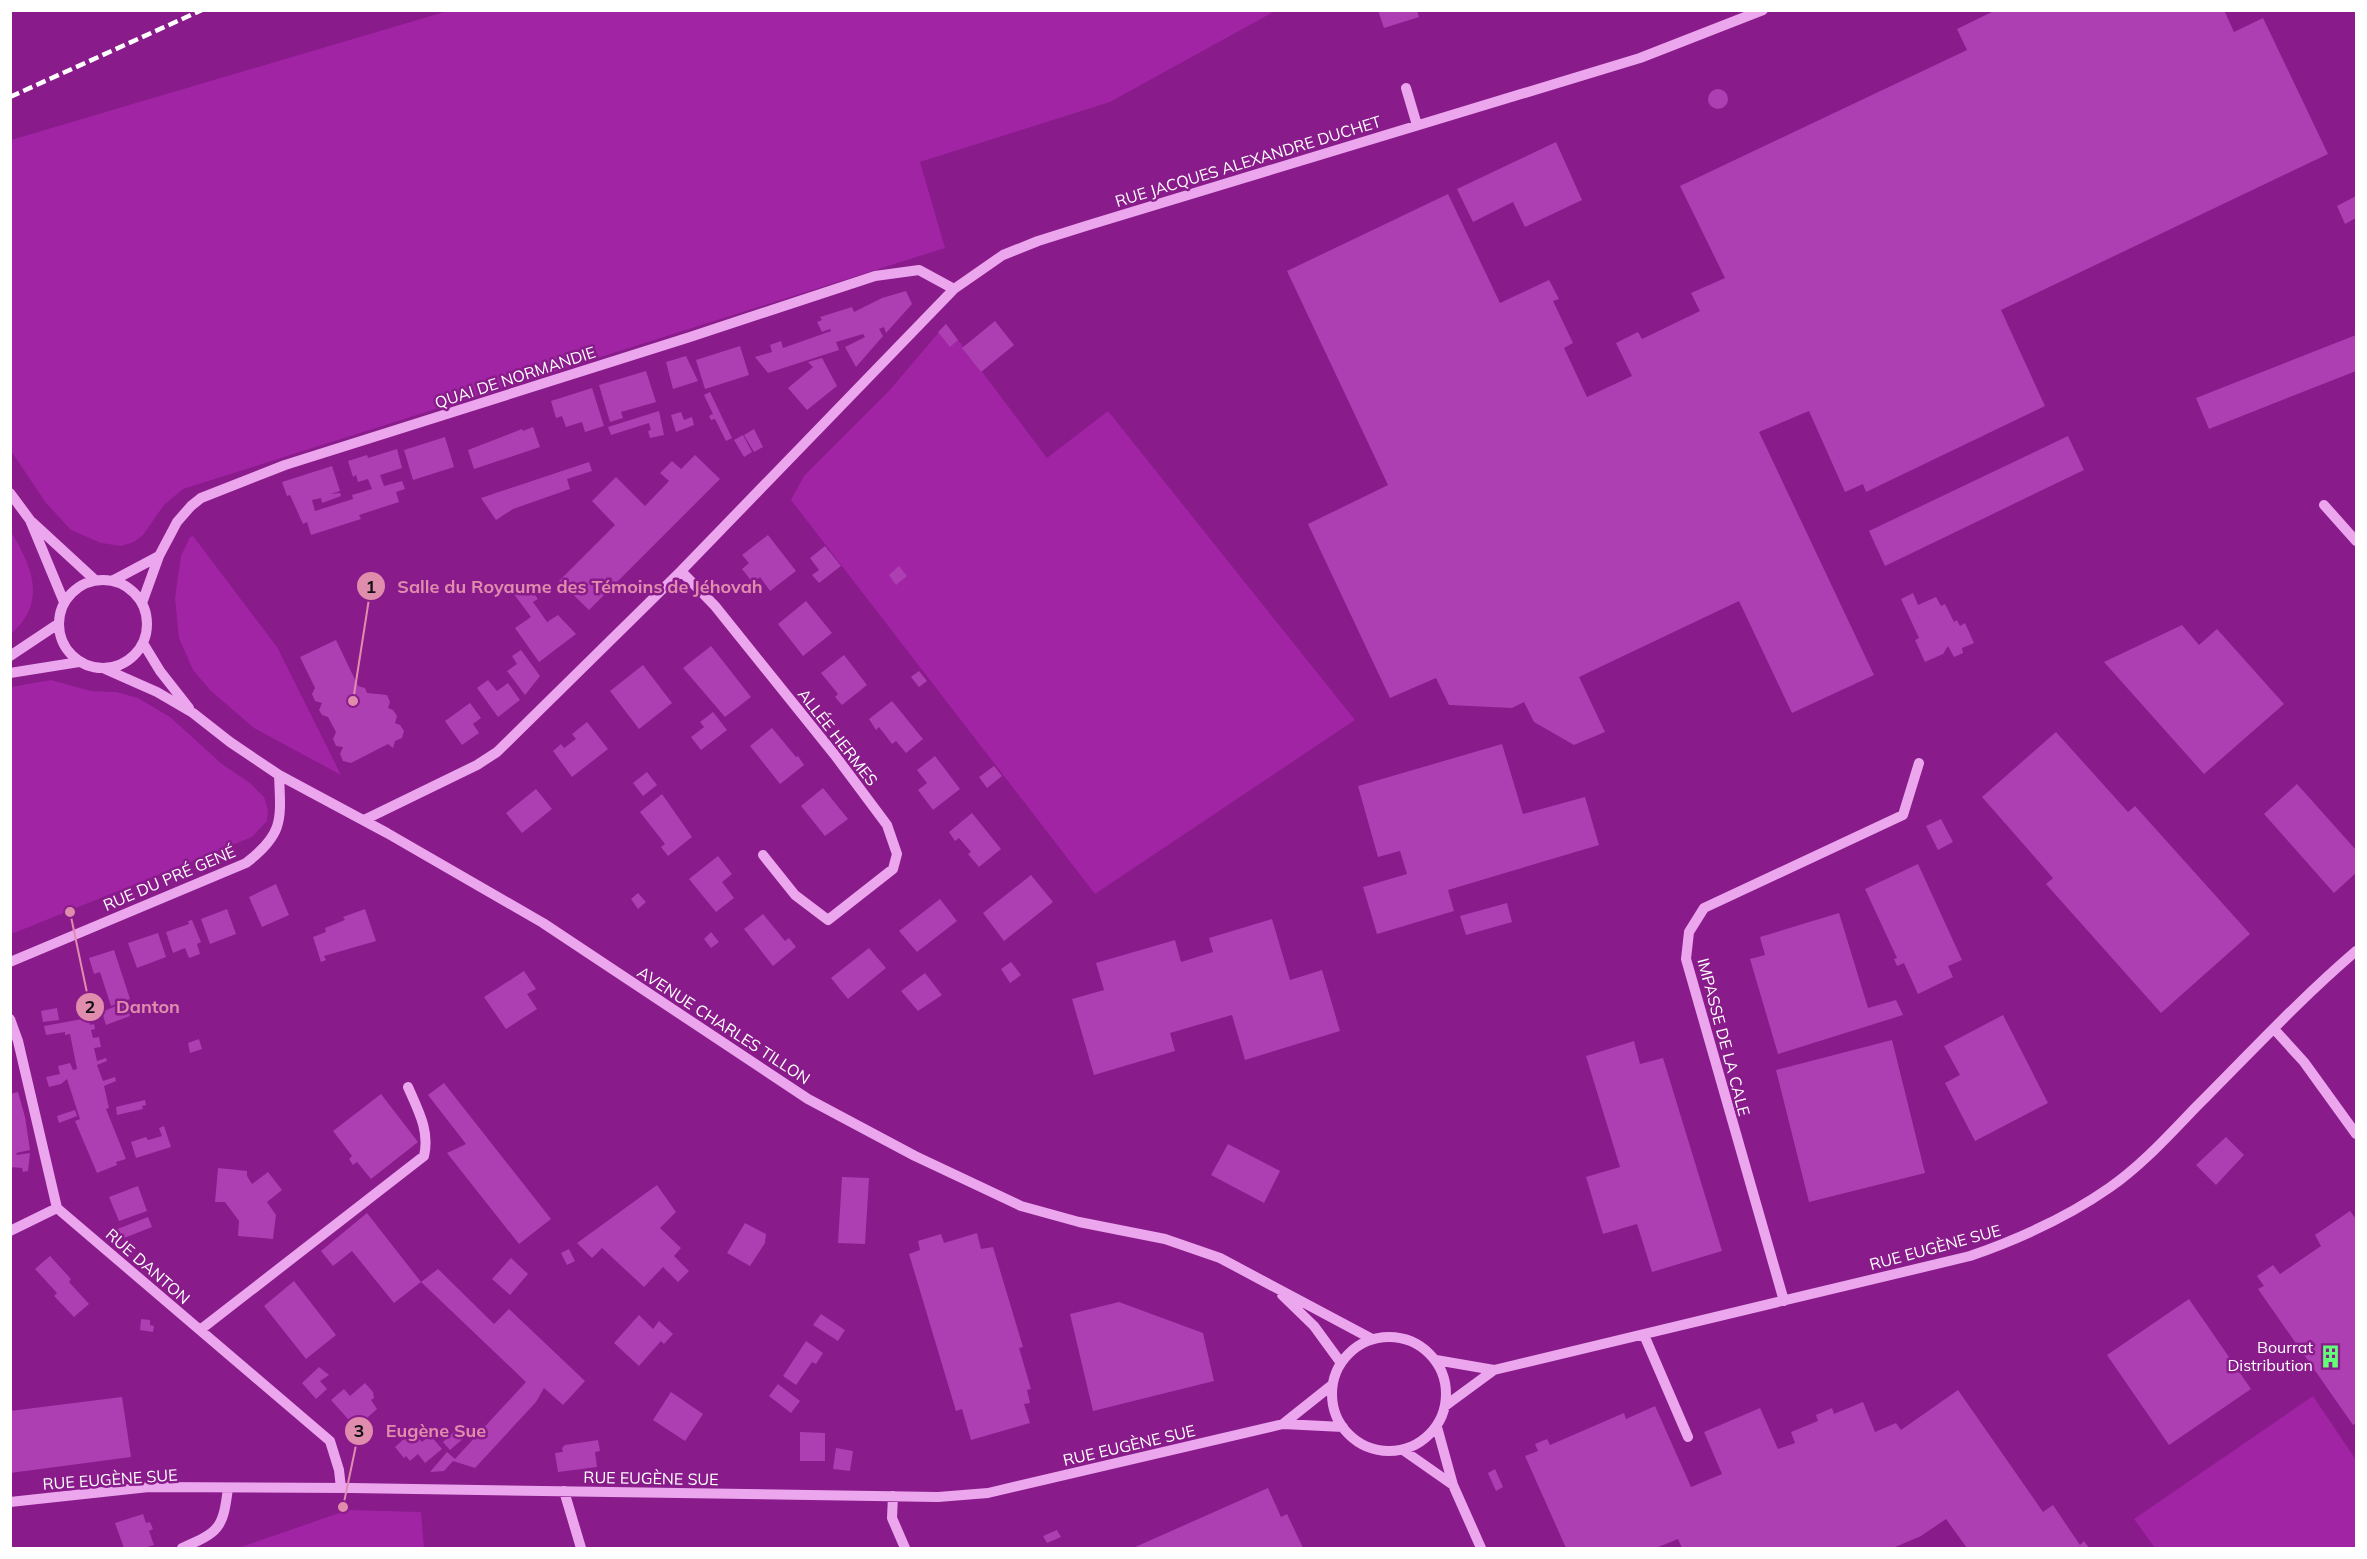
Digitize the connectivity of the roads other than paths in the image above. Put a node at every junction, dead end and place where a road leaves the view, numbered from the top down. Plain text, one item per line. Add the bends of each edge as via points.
1 (1763, 10) edge
2 (1406, 88) dead end
3 (1417, 125) junction
4 (954, 289) junction
5 (10, 493) edge
6 (2324, 505) dead end
7 (30, 520) junction
8 (2356, 541) edge
9 (159, 556) junction
10 (681, 572) junction
11 (95, 580) junction
12 (112, 581) junction
13 (64, 602) junction
14 (142, 603) junction
15 (58, 624) junction
16 (143, 643) junction
17 (10, 656) edge
18 (79, 662) junction
19 (105, 669) junction
20 (10, 673) edge
21 (193, 713) junction
22 (1919, 763) dead end
23 (279, 775) junction
24 (364, 820) junction
25 (763, 855) dead end
26 (2356, 951) edge
27 (10, 962) edge
28 (10, 1019) edge
29 (2274, 1029) junction
30 (408, 1087) dead end
31 (2356, 1134) edge
32 (57, 1208) junction
33 (10, 1231) edge
34 (1273, 1287) junction
35 (1784, 1301) junction
36 (200, 1330) junction
37 (1644, 1335) junction
38 (1372, 1339) junction
39 (1436, 1360) junction
40 (1341, 1363) junction
41 (1494, 1370) junction
42 (1332, 1385) junction
43 (1445, 1406) junction
44 (1283, 1424) junction
45 (1437, 1426) junction
46 (1343, 1427) junction
47 (1688, 1437) dead end
48 (1403, 1450) junction
49 (1453, 1485) junction
50 (228, 1488) junction
51 (341, 1488) junction
52 (564, 1491) junction
53 (893, 1496) junction
54 (10, 1502) edge
55 (182, 1548) edge
56 (580, 1548) edge
57 (905, 1548) edge
58 (1481, 1548) edge

1 - 3 street, RUE JACQUES ALEXANDRE DUCHET via 1640,58
2 - 3 street
3 - 4 street, RUE JACQUES ALEXANDRE DUCHET via 1038,240 1003,255
4 - 9 street, QUAI DE NORMANDIE via 919,270 875,276 285,465 201,498 177,522
4 - 10 street, RUE JACQUES ALEXANDRE DUCHET
5 - 7 street
6 - 8 street
7 - 11 street
7 - 13 street
9 - 12 street
9 - 14 street, QUAI DE NORMANDIE
10 - 24 street, RUE JACQUES ALEXANDRE DUCHET via 497,752
10 - 25 street, ALLÉE HERMES via 715,606 834,754 887,825 897,854 893,869 828,920 795,895
11 - 12 street
11 - 13 street via 83,584
12 - 14 street via 134,592
13 - 15 street
14 - 16 street via 147,623
15 - 17 street
15 - 18 street via 60,639
16 - 19 street via 127,661
16 - 21 street, AVENUE CHARLES TILLON
18 - 19 street
18 - 20 street
19 - 21 street, AVENUE CHARLES TILLON
21 - 23 street, AVENUE CHARLES TILLON
22 - 35 street, IMPASSE DE LA CALE via 1903,815 1704,908 1689,932 1686,959
23 - 24 street, AVENUE CHARLES TILLON
23 - 27 street, RUE DU PRÉ GENÉ via 278,830 246,863
24 - 34 street, AVENUE CHARLES TILLON via 543,923 852,1125 1021,1206 1165,1239 1220,1257
26 - 29 street, RUE EUGÈNE SUE
28 - 32 street
29 - 31 street via 2304,1062
29 - 35 street, RUE EUGÈNE SUE via 2151,1154 2110,1188 2068,1214 2019,1240 1970,1256
30 - 36 street via 425,1128 424,1156
32 - 33 street
32 - 36 street, RUE DANTON
34 - 38 street, AVENUE CHARLES TILLON
34 - 40 street, AVENUE CHARLES TILLON via 1314,1326
35 - 37 street, RUE EUGÈNE SUE
36 - 51 street, RUE DANTON via 330,1441
37 - 41 street, RUE EUGÈNE SUE
37 - 47 street
38 - 39 street via 1402,1338 1417,1344
38 - 40 street via 1360,1344
39 - 41 street, RUE EUGÈNE SUE
39 - 43 street via 1446,1382
40 - 42 street
41 - 43 street, RUE EUGÈNE SUE
42 - 44 street, RUE EUGÈNE SUE
42 - 46 street via 1335,1412
43 - 45 street
44 - 46 street, RUE EUGÈNE SUE
44 - 53 street, RUE EUGÈNE SUE via 988,1493
45 - 48 street via 1416,1445
45 - 49 street
46 - 48 street via 1369,1448
48 - 49 street
49 - 58 street
50 - 51 street, RUE EUGÈNE SUE
50 - 54 street, RUE EUGÈNE SUE via 149,1487
50 - 55 street via 225,1513 217,1530
51 - 52 street, RUE EUGÈNE SUE
52 - 53 street, RUE EUGÈNE SUE
52 - 56 street
53 - 57 street via 892,1518

